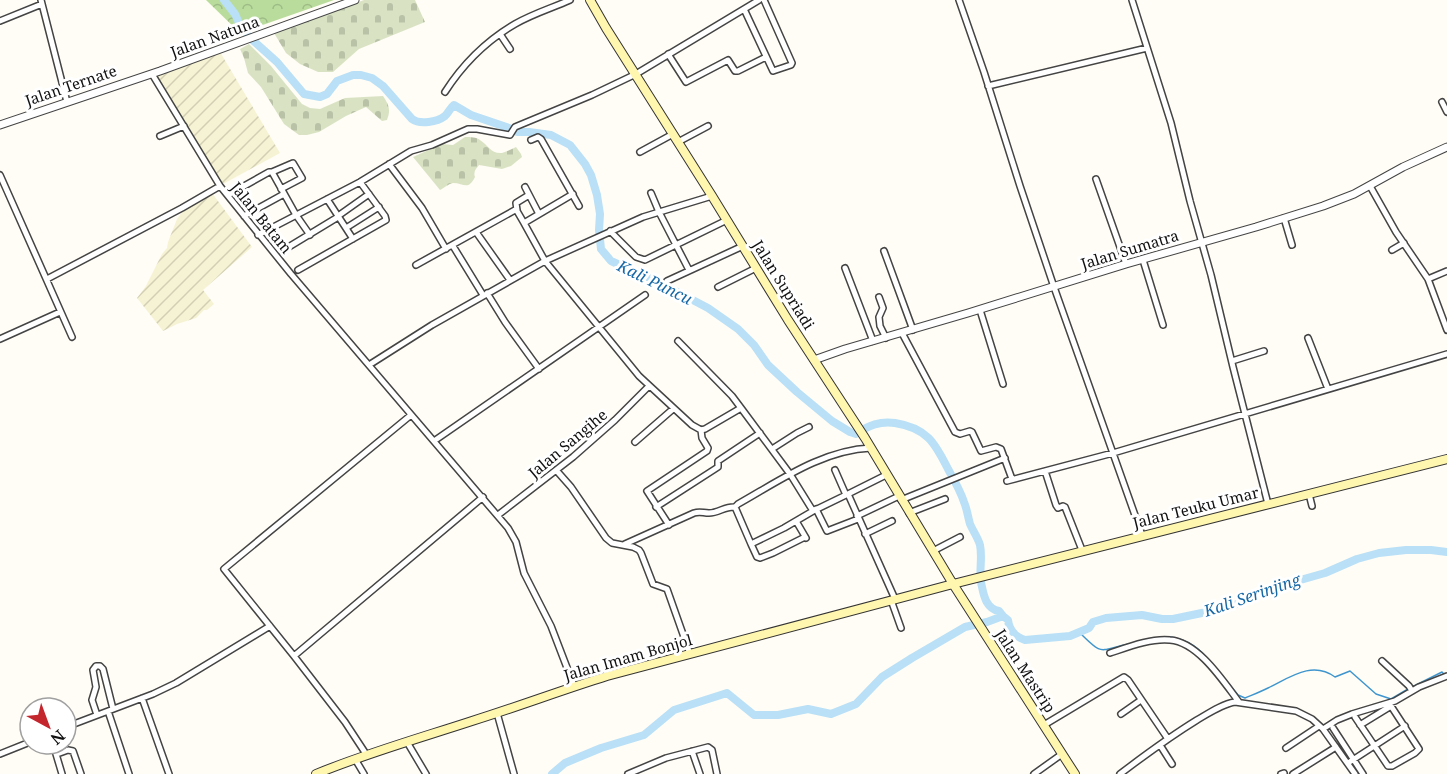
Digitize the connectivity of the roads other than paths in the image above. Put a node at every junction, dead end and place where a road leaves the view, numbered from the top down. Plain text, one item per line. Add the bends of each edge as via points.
1 (355, 0) edge
2 (570, 0) edge
3 (590, 0) edge
4 (761, 0) edge
5 (959, 0) edge
6 (1132, 0) edge
7 (41, 2) edge
8 (744, 9) junction
9 (0, 21) edge
10 (500, 34) junction
11 (1147, 48) junction
12 (510, 50) dead end
13 (668, 54) junction
14 (766, 57) junction
15 (152, 74) junction
16 (636, 74) junction
17 (988, 86) junction
18 (445, 92) dead end
19 (67, 102) junction
20 (1442, 102) dead end
21 (1447, 112) edge
22 (0, 125) edge
23 (184, 126) junction
24 (708, 126) dead end
25 (673, 134) junction
26 (160, 136) dead end
27 (531, 140) dead end
28 (678, 142) junction
29 (1447, 147) edge
30 (640, 152) dead end
31 (389, 164) junction
32 (272, 172) junction
33 (0, 175) edge
34 (1096, 179) dead end
35 (360, 182) junction
36 (220, 186) junction
37 (1370, 186) junction
38 (525, 187) dead end
39 (283, 191) junction
40 (651, 193) dead end
41 (369, 194) junction
42 (573, 194) junction
43 (228, 195) junction
44 (529, 195) junction
45 (712, 196) junction
46 (327, 199) junction
47 (579, 206) dead end
48 (379, 207) junction
49 (517, 210) junction
50 (658, 212) junction
51 (539, 214) junction
52 (296, 215) junction
53 (244, 216) junction
54 (338, 217) junction
55 (1284, 218) junction
56 (727, 220) junction
57 (524, 223) junction
58 (346, 228) junction
59 (610, 231) junction
60 (476, 232) junction
61 (258, 235) junction
62 (310, 235) junction
63 (353, 239) junction
64 (1202, 242) junction
65 (1404, 243) junction
66 (676, 244) junction
67 (1292, 245) dead end
68 (453, 246) junction
69 (743, 246) junction
70 (446, 249) junction
71 (1392, 250) dead end
72 (282, 251) dead end
73 (884, 251) dead end
74 (1143, 260) junction
75 (545, 261) junction
76 (1126, 264) junction
77 (416, 265) dead end
78 (756, 268) junction
79 (844, 268) dead end
80 (298, 270) dead end
81 (689, 270) junction
82 (1447, 271) edge
83 (47, 279) junction
84 (1428, 279) junction
85 (510, 280) junction
86 (667, 281) dead end
87 (718, 287) dead end
88 (1054, 287) junction
89 (485, 294) junction
90 (645, 295) dead end
91 (879, 297) dead end
92 (980, 310) junction
93 (60, 312) junction
94 (1164, 325) dead end
95 (600, 327) junction
96 (913, 330) junction
97 (1447, 330) edge
98 (902, 333) junction
99 (72, 337) dead end
100 (886, 338) junction
101 (1308, 338) dead end
102 (0, 339) edge
103 (678, 341) dead end
104 (873, 341) junction
105 (1264, 351) dead end
106 (1447, 354) edge
107 (814, 360) junction
108 (1232, 361) junction
109 (369, 365) junction
110 (539, 369) junction
111 (1003, 384) dead end
112 (649, 387) junction
113 (1328, 389) junction
114 (741, 408) junction
115 (674, 409) junction
116 (1245, 414) junction
117 (411, 415) junction
118 (809, 427) dead end
119 (701, 430) junction
120 (760, 433) junction
121 (435, 441) junction
122 (635, 442) dead end
123 (871, 448) junction
124 (772, 449) junction
125 (1113, 453) junction
126 (1005, 458) junction
127 (1447, 459) edge
128 (556, 470) junction
129 (835, 470) dead end
130 (1045, 471) junction
131 (790, 474) junction
132 (886, 475) junction
133 (847, 494) junction
134 (1309, 494) junction
135 (483, 497) junction
136 (900, 498) junction
137 (945, 499) dead end
138 (1268, 504) junction
139 (1312, 506) dead end
140 (656, 507) junction
141 (735, 507) junction
142 (814, 510) junction
143 (909, 513) junction
144 (498, 515) junction
145 (858, 518) junction
146 (796, 521) junction
147 (892, 521) dead end
148 (669, 525) junction
149 (865, 534) junction
150 (1142, 535) junction
151 (960, 537) dead end
152 (751, 544) junction
153 (623, 545) junction
154 (1082, 550) junction
155 (933, 551) junction
156 (953, 584) junction
157 (893, 600) junction
158 (270, 626) junction
159 (901, 628) dead end
160 (1110, 653) dead end
161 (690, 654) junction
162 (294, 656) junction
163 (1382, 661) dead end
164 (1446, 677) edge
165 (574, 686) junction
166 (1410, 688) junction
167 (142, 698) junction
168 (1142, 700) junction
169 (1239, 702) junction
170 (111, 710) junction
171 (497, 713) junction
172 (1121, 714) dead end
173 (97, 715) junction
174 (1355, 717) dead end
175 (78, 722) edge
176 (1044, 725) junction
177 (1360, 725) junction
178 (1405, 726) junction
179 (1326, 727) junction
180 (1168, 739) junction
181 (407, 742) junction
182 (1160, 745) junction
183 (1374, 746) junction
184 (18, 747) edge
185 (1336, 747) junction
186 (1286, 748) dead end
187 (692, 751) junction
188 (0, 754) edge
189 (366, 754) junction
190 (1062, 754) junction
191 (58, 756) edge
192 (75, 756) edge
193 (355, 759) junction
194 (1351, 761) junction
195 (1172, 764) dead end
196 (328, 772) edge
197 (62, 774) edge
198 (81, 774) edge
199 (129, 774) edge
200 (169, 774) edge
201 (316, 774) edge
202 (364, 774) edge
203 (426, 774) edge
204 (514, 774) edge
205 (628, 774) edge
206 (700, 774) edge
207 (717, 774) edge
208 (1034, 774) edge
209 (1075, 774) edge
210 (1120, 774) edge
211 (1293, 774) edge
212 (1355, 774) edge
213 (1364, 774) edge

1 - 15 street, Jalan Natuna
2 - 10 street
3 - 16 main road, Jalan Supriadi
4 - 8 street
4 - 14 street via 792,64 775,72
5 - 17 street
6 - 11 street
7 - 9 street
7 - 19 street
8 - 13 street
8 - 14 street
10 - 12 street
10 - 18 street via 469,60
11 - 17 street
11 - 64 street
13 - 14 street via 686,82 728,60 738,71
13 - 16 street
15 - 19 street, Jalan Ternate
15 - 23 street, Jalan Batam
16 - 25 main road, Jalan Supriadi
16 - 31 street via 515,127 510,135 464,130
17 - 88 street
19 - 22 street, Jalan Ternate
20 - 21 street
23 - 26 street
23 - 36 street, Jalan Batam
24 - 28 street
25 - 28 main road, Jalan Supriadi
25 - 30 street
27 - 42 street via 539,137
28 - 45 main road, Jalan Supriadi
29 - 37 street, Jalan Sumatra
31 - 35 street
31 - 70 street
32 - 39 street
32 - 39 street via 293,162 302,177
32 - 43 street
33 - 83 street
34 - 76 street
35 - 41 street
35 - 46 street
36 - 43 street, Jalan Batam
36 - 83 street
37 - 55 street, Jalan Sumatra
37 - 65 street
38 - 44 street
39 - 52 street
39 - 53 street
40 - 50 street
41 - 48 street
41 - 54 street
42 - 47 street
42 - 51 street
43 - 53 street, Jalan Batam
44 - 49 street via 516,203
44 - 51 street
45 - 50 street
45 - 56 main road, Jalan Supriadi
46 - 52 street
46 - 54 street
48 - 58 street
48 - 63 street via 386,221
49 - 57 street
49 - 60 street
50 - 59 street
50 - 66 street
51 - 57 street
52 - 61 street
52 - 62 street
53 - 61 street, Jalan Batam
54 - 58 street
54 - 62 street
55 - 64 street, Jalan Sumatra
55 - 67 street
56 - 66 street
56 - 69 main road, Jalan Supriadi
57 - 75 street
58 - 63 street
59 - 66 street via 636,257 645,260
59 - 75 street
60 - 68 street
60 - 85 street
61 - 109 street, Jalan Batam
62 - 72 street
63 - 80 street
64 - 74 street, Jalan Sumatra
64 - 108 street
65 - 71 street
65 - 84 street
66 - 81 street
68 - 70 street
68 - 89 street
69 - 78 main road, Jalan Supriadi
69 - 81 street
70 - 77 street
73 - 96 street
74 - 76 street, Jalan Sumatra
74 - 94 street
75 - 85 street
75 - 95 street
76 - 88 street, Jalan Sumatra
78 - 87 street
78 - 107 main road, Jalan Supriadi
79 - 104 street
81 - 86 street
82 - 84 street
83 - 93 street
84 - 97 street
85 - 89 street
88 - 92 street, Jalan Sumatra
88 - 125 street
89 - 109 street
89 - 110 street
90 - 95 street
91 - 100 street via 883,308 880,326
92 - 96 street, Jalan Sumatra
92 - 111 street
93 - 99 street
93 - 102 street
95 - 110 street
95 - 112 street
96 - 98 street, Jalan Sumatra
98 - 100 street, Jalan Sumatra
98 - 126 street via 956,432 970,430 981,452 999,448
100 - 104 street, Jalan Sumatra
101 - 113 street
103 - 114 street
104 - 107 street, Jalan Sumatra
105 - 108 street
106 - 113 street
107 - 123 main road, Jalan Supriadi
108 - 116 street
109 - 117 street, Jalan Batam
110 - 121 street
112 - 115 street
112 - 128 street, Jalan Sangihe
113 - 116 street
114 - 119 street
114 - 120 street
115 - 119 street
115 - 122 street
116 - 125 street
116 - 138 street
117 - 121 street, Jalan Batam
117 - 158 street via 224,569
118 - 124 street
119 - 140 street via 707,451 647,491
120 - 124 street
120 - 140 street via 718,461 716,470
121 - 135 street, Jalan Batam
123 - 131 street via 844,452
123 - 132 main road, Jalan Supriadi
124 - 131 street
125 - 130 street
125 - 150 street
126 - 130 street via 1010,480
126 - 136 street
127 - 134 main road, Jalan Teuku Umar
128 - 144 street, Jalan Sangihe
128 - 153 street via 606,538
129 - 133 street
130 - 154 street via 1056,505 1065,507
131 - 141 street
131 - 142 street
132 - 133 street
132 - 136 main road, Jalan Supriadi
133 - 142 street
133 - 145 street
134 - 138 main road, Jalan Teuku Umar
134 - 139 street
135 - 144 street, Jalan Batam
135 - 162 street
136 - 143 main road, Jalan Supriadi
136 - 145 street
137 - 143 street
138 - 150 main road, Jalan Teuku Umar
140 - 148 street
141 - 148 street via 699,512
141 - 152 street
142 - 145 street via 827,531
142 - 146 street
143 - 155 main road, Jalan Supriadi
144 - 165 street, Jalan Batam via 516,542 524,573 551,626
145 - 149 street
146 - 152 street
146 - 152 street via 806,538 760,558
147 - 149 street
148 - 153 street
149 - 157 street
150 - 154 main road, Jalan Teuku Umar
151 - 155 street
153 - 161 street via 639,550 653,584 667,589
154 - 156 main road, Jalan Teuku Umar
155 - 156 main road, Jalan Supriadi
156 - 157 main road, Jalan Imam Bonjol
156 - 176 main road, Jalan Mastrip
157 - 159 street
157 - 161 main road, Jalan Imam Bonjol
158 - 162 street
158 - 167 street via 176,683
160 - 169 street via 1148,642 1178,641 1199,654
161 - 165 main road, Jalan Imam Bonjol
162 - 189 street
163 - 166 street
164 - 166 street
165 - 171 main road, Jalan Imam Bonjol
166 - 179 street via 1395,701
167 - 170 street
167 - 200 street
168 - 172 street
168 - 176 street via 1124,678
168 - 180 street
169 - 179 street via 1296,711
169 - 180 street via 1207,714
170 - 173 street
170 - 173 street via 103,669 96,666 92,700
170 - 199 street
171 - 181 main road, Jalan Imam Bonjol
171 - 204 street
173 - 175 street
174 - 177 street
176 - 190 main road, Jalan Mastrip
177 - 178 street via 1391,706
177 - 183 street
178 - 183 street
178 - 183 street via 1419,747 1415,753 1389,766
179 - 185 street
179 - 186 street
179 - 194 street
180 - 182 street
181 - 189 main road, Jalan Imam Bonjol
181 - 203 street
182 - 195 street
182 - 210 street
183 - 194 street
184 - 188 street
185 - 194 street
185 - 211 street
187 - 205 street
187 - 206 street
187 - 207 street via 710,748
189 - 193 main road, Jalan Imam Bonjol
190 - 208 street
190 - 209 main road, Jalan Mastrip
191 - 197 street
192 - 198 street
193 - 196 main road, Jalan Imam Bonjol
193 - 202 street
194 - 212 street
194 - 213 street
196 - 201 main road, Jalan Imam Bonjol

